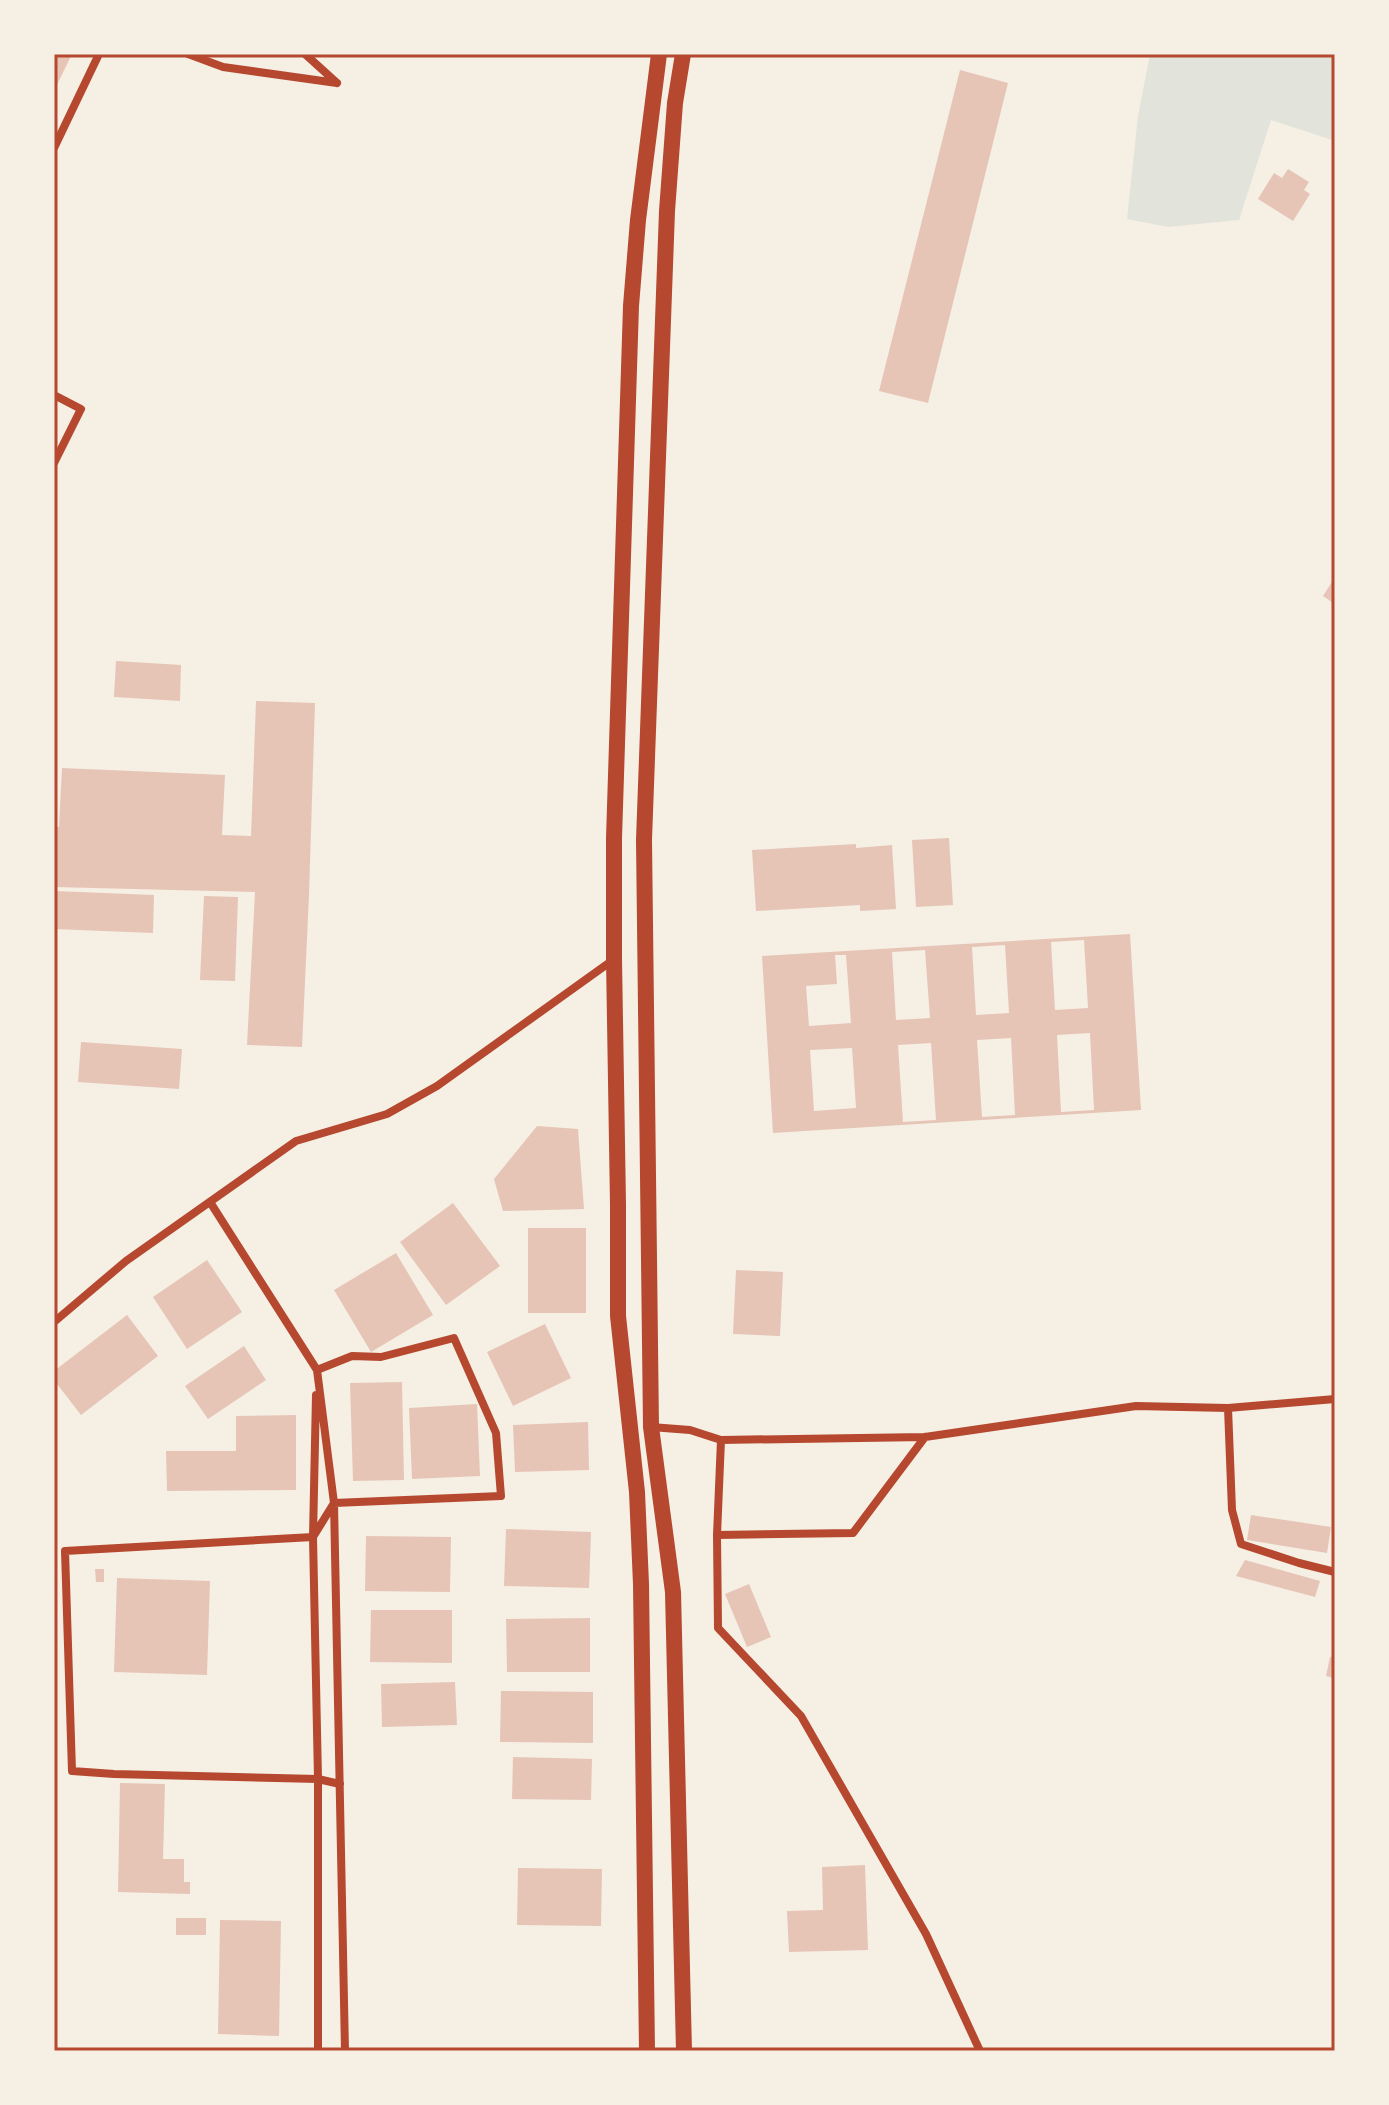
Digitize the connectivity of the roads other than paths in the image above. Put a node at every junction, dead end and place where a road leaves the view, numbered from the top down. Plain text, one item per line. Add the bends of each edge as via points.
1 (99, 54) edge
2 (188, 54) edge
3 (305, 54) edge
4 (659, 54) edge
5 (683, 54) edge
6 (54, 148) edge
7 (54, 395) edge
8 (54, 463) edge
9 (614, 959) junction
10 (210, 1202) junction
11 (647, 1202) junction
12 (618, 1204) junction
13 (54, 1322) edge
14 (317, 1370) junction
15 (1335, 1399) edge
16 (1228, 1408) junction
17 (651, 1427) junction
18 (925, 1437) junction
19 (721, 1440) junction
20 (334, 1503) junction
21 (717, 1535) junction
22 (313, 1537) junction
23 (1335, 1572) edge
24 (318, 1779) junction
25 (340, 1784) junction
26 (318, 2051) edge
27 (345, 2051) edge
28 (647, 2051) edge
29 (684, 2051) edge
30 (980, 2051) edge

1 - 6 street
2 - 3 street via 223,67 337,83
4 - 9 highway via 631,306
5 - 11 highway via 667,211 644,840
7 - 8 street via 81,409
9 - 10 street via 437,1086 387,1114 296,1141
9 - 12 highway
10 - 13 street via 126,1261
10 - 14 street
11 - 12 highway
11 - 17 highway
12 - 28 highway via 618,1316 641,1584
14 - 20 street
14 - 20 street via 352,1356 381,1357 454,1338 496,1433 501,1496
14 - 22 street
15 - 16 street
16 - 18 street via 1136,1406
16 - 23 street via 1232,1510 1241,1544
17 - 19 street via 690,1430
17 - 29 highway via 673,1592
18 - 19 street
18 - 21 street via 853,1533
19 - 21 street
20 - 22 street
20 - 25 street
21 - 30 street via 718,1628 801,1716 926,1934
22 - 24 street
22 - 24 street via 65,1551 72,1771
24 - 25 street
24 - 26 street
25 - 27 street

